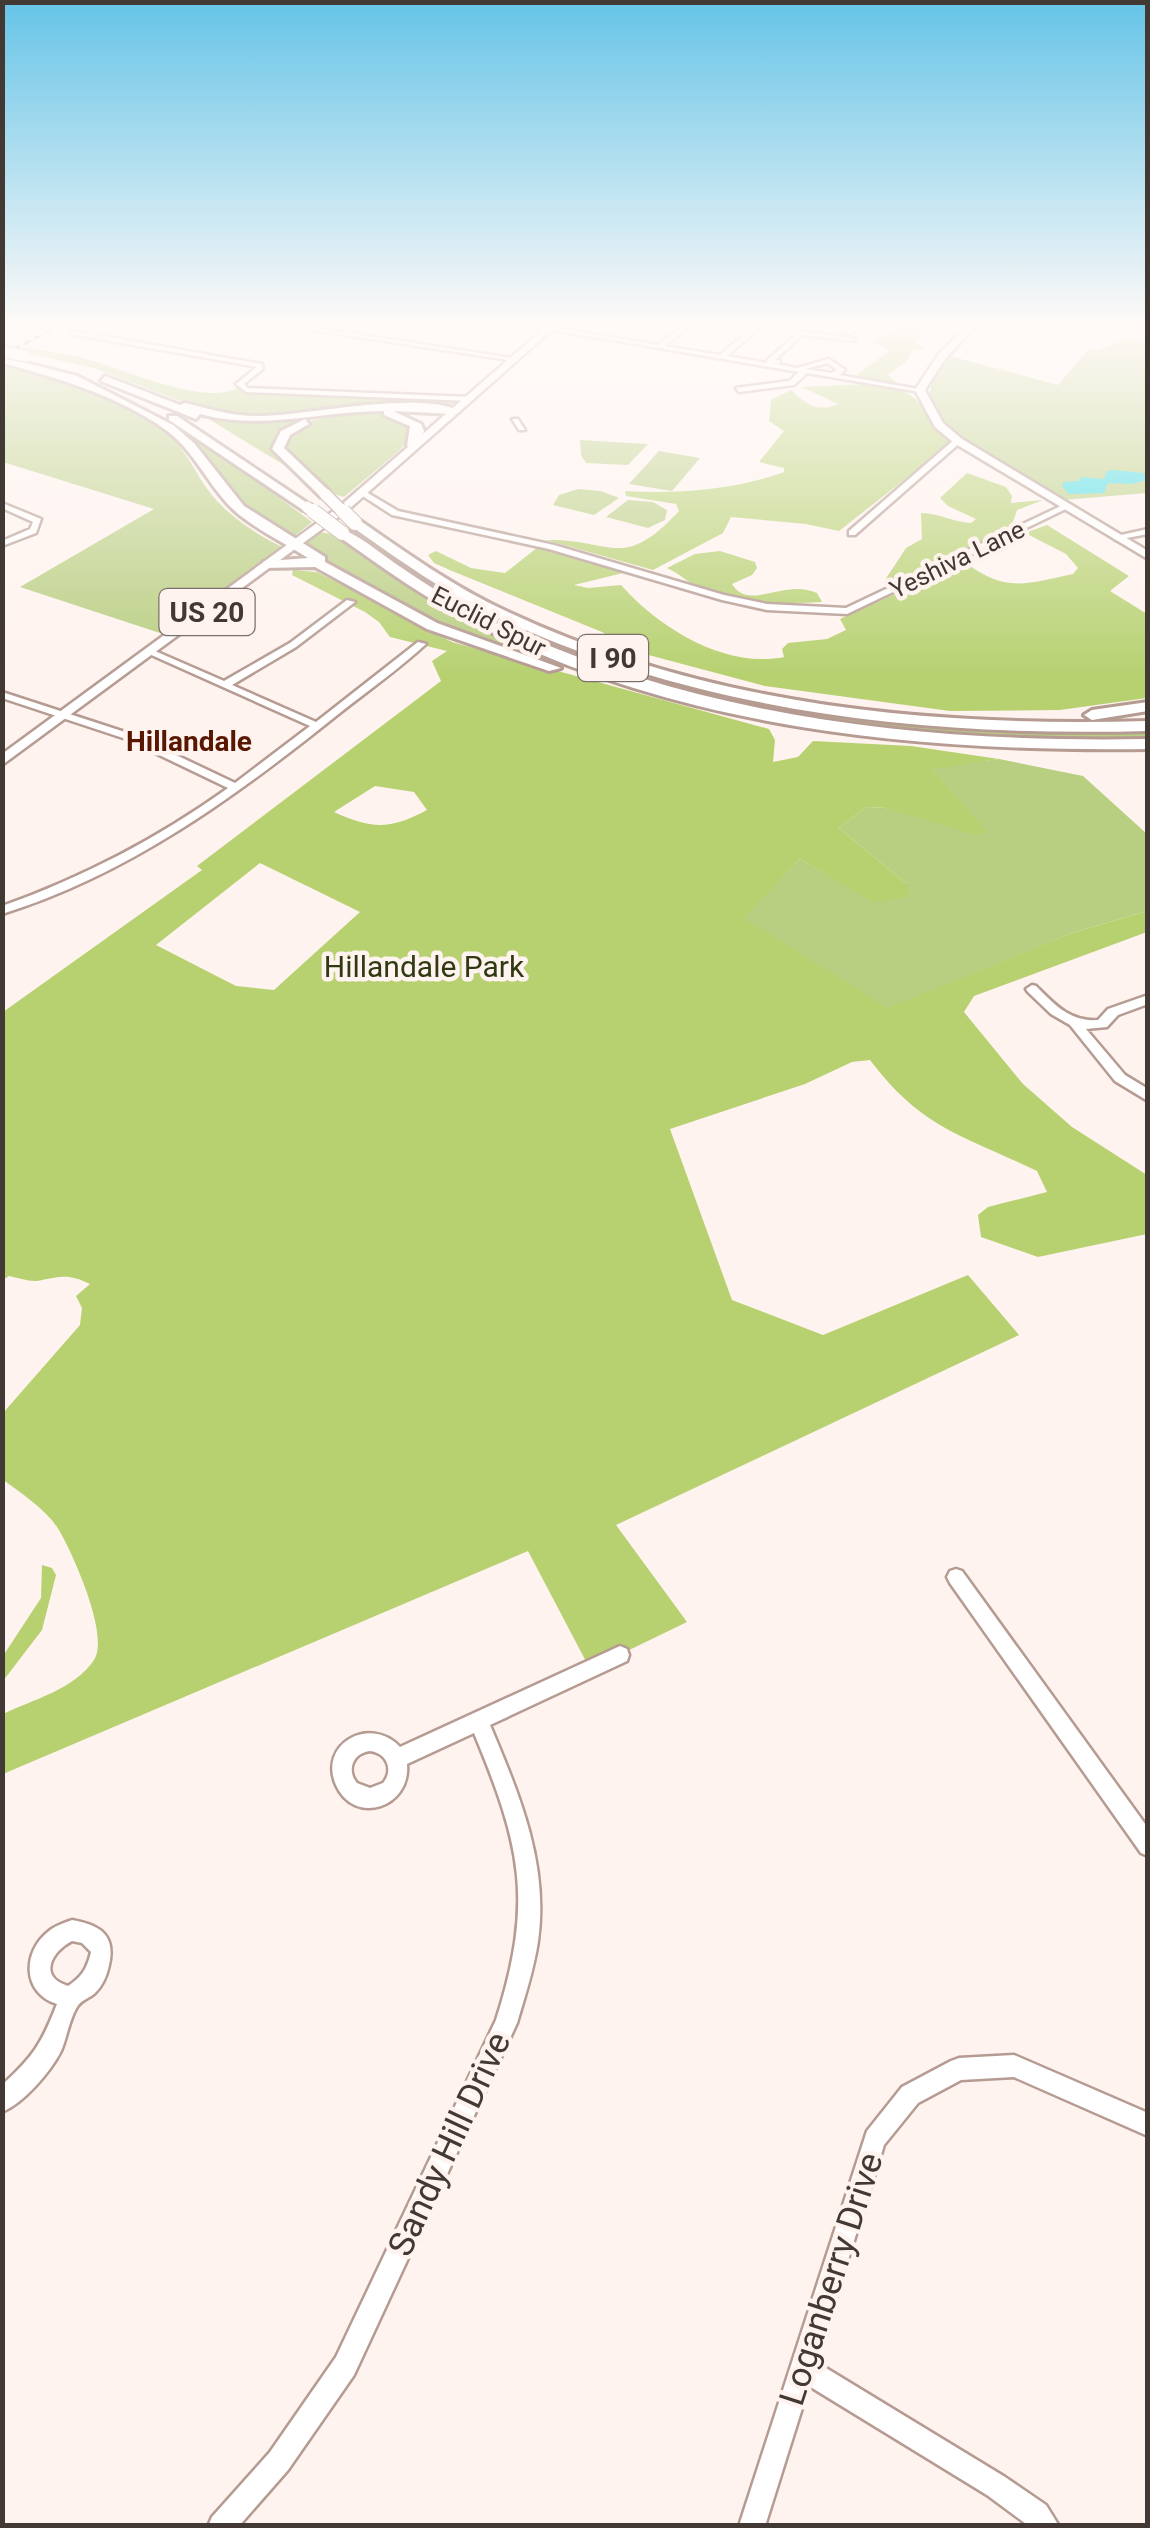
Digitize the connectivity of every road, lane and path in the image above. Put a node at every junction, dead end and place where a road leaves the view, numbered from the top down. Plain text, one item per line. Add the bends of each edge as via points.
1 (181, 439) edge
2 (205, 439) edge
3 (280, 439) edge
4 (415, 439) edge
5 (421, 439) edge
6 (955, 439) edge
7 (958, 441) junction
8 (413, 446) junction
9 (279, 470) dead end
10 (361, 491) junction
11 (322, 496) junction
12 (2, 505) edge
13 (1066, 507) junction
14 (349, 528) junction
15 (1148, 531) edge
16 (852, 532) dead end
17 (1116, 537) junction
18 (2, 544) edge
19 (295, 544) junction
20 (1148, 556) edge
21 (268, 565) junction
22 (335, 572) junction
23 (350, 602) dead end
24 (422, 644) dead end
25 (152, 652) junction
26 (224, 684) junction
27 (2, 695) edge
28 (1148, 706) edge
29 (733, 708) junction
30 (66, 715) junction
31 (898, 718) junction
32 (315, 726) junction
33 (1148, 726) edge
34 (906, 736) junction
35 (1148, 744) edge
36 (1148, 758) edge
37 (2, 761) edge
38 (233, 786) junction
39 (2, 910) edge
40 (1032, 989) dead end
41 (1148, 999) edge
42 (1076, 1025) junction
43 (1148, 1096) edge
44 (956, 1577) dead end
45 (620, 1654) dead end
46 (479, 1722) junction
47 (398, 1758) dead end
48 (1148, 1846) edge
49 (70, 1997) dead end
50 (2, 2102) edge
51 (1147, 2122) edge
52 (804, 2368) junction
53 (221, 2526) edge
54 (752, 2526) edge
55 (1046, 2526) edge

1 - 19 highway via 240,510
2 - 14 highway, Euclid Spur / I 90, bridge
3 - 11 highway via 283,458
4 - 8 highway
5 - 8 main road, US 20
6 - 7 main road
7 - 13 main road
7 - 16 street
8 - 10 main road, US 20
9 - 11 highway, Euclid Spur / I 90
10 - 13 street, Yeshiva Lane via 395,512 766,607 847,611
10 - 19 main road, US 20
11 - 14 highway, Euclid Spur / I 90, bridge
12 - 18 street via 38,521
13 - 17 main road
14 - 29 highway, Euclid Spur / I 90 via 434,596 502,632 621,678
14 - 31 highway, Euclid Spur / I 90 via 466,596 582,648 730,690
15 - 17 street
17 - 20 main road
19 - 21 main road, US 20
19 - 22 highway
21 - 22 highway via 308,561
21 - 25 main road, US 20
22 - 29 highway via 413,618 500,652
23 - 26 street
24 - 32 street
25 - 26 street
25 - 30 main road, US 20
26 - 32 street
27 - 30 street
28 - 31 highway via 1036,720
29 - 34 highway, Euclid Spur / I 90
30 - 37 main road, US 20
30 - 38 street
31 - 33 highway, Euclid Spur / I 90
32 - 38 street
34 - 35 highway, Euclid Spur / I 90
34 - 36 highway
38 - 39 street via 120,862
40 - 42 street
41 - 42 street via 1113,1012 1102,1024
42 - 43 street via 1120,1078
44 - 48 street
45 - 46 street
46 - 47 street
46 - 53 street, Sandy Hill Drive via 527,1848 526,1969 345,2366 279,2461
49 - 50 street via 52,2045
51 - 52 street, Loganberry Drive via 1014,2066 959,2069 910,2095 875,2138
52 - 54 street, Loganberry Drive
52 - 55 street via 996,2486

